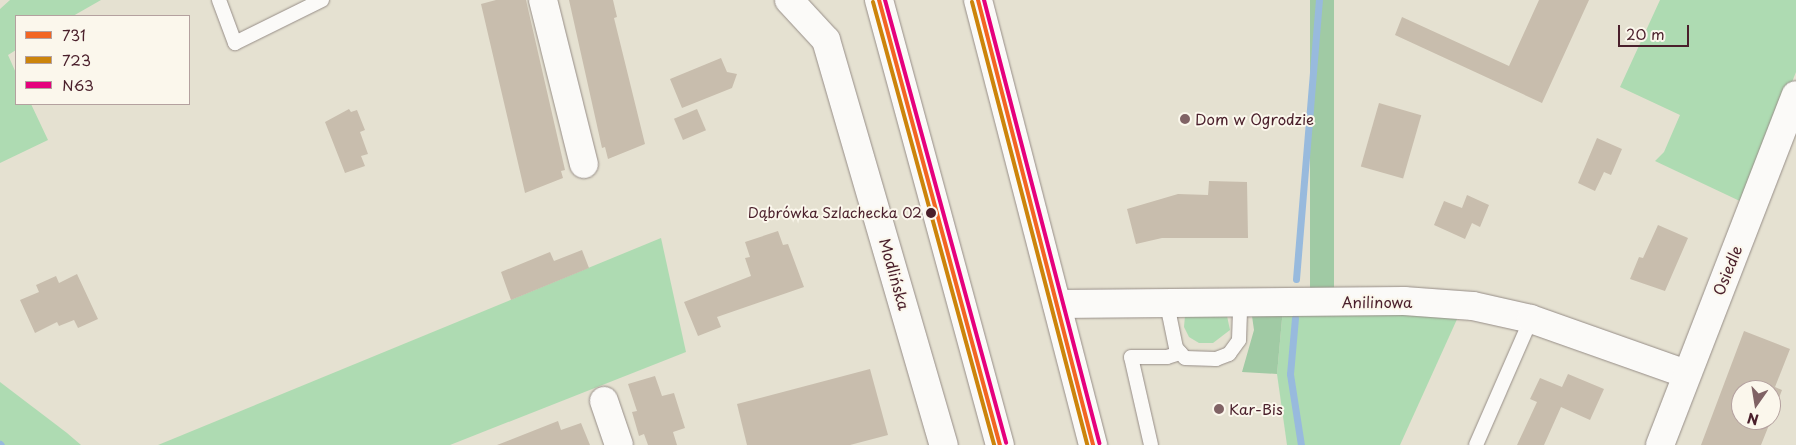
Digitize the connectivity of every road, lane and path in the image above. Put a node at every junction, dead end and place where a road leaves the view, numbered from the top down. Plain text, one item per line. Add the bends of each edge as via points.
1 (219, 0) edge
2 (322, 0) edge
3 (543, 0) edge
4 (789, 0) edge
5 (880, 0) edge
6 (978, 0) edge
7 (1796, 95) edge
8 (584, 164) dead end
9 (1240, 303) junction
10 (1057, 304) junction
11 (1167, 304) junction
12 (1531, 319) junction
13 (1180, 353) junction
14 (1686, 374) junction
15 (604, 401) dead end
16 (619, 445) edge
17 (944, 445) edge
18 (1000, 445) edge
19 (1093, 445) edge
20 (1151, 445) edge
21 (1476, 445) edge
22 (1660, 445) edge

1 - 2 lane via 235,43
3 - 8 street
4 - 17 street, Modlińska via 826,40
5 - 18 street
6 - 10 street
7 - 14 street, Osiedle
9 - 11 street, Anilinowa
9 - 12 street, Anilinowa via 1404,301 1502,311
9 - 13 lane via 1239,340 1229,354 1216,359 1185,358
10 - 11 street, Anilinowa
10 - 19 street
11 - 13 lane via 1176,348
12 - 14 street, Anilinowa
12 - 21 lane
13 - 20 lane via 1167,357 1131,357
14 - 22 street, Osiedle
15 - 16 street

